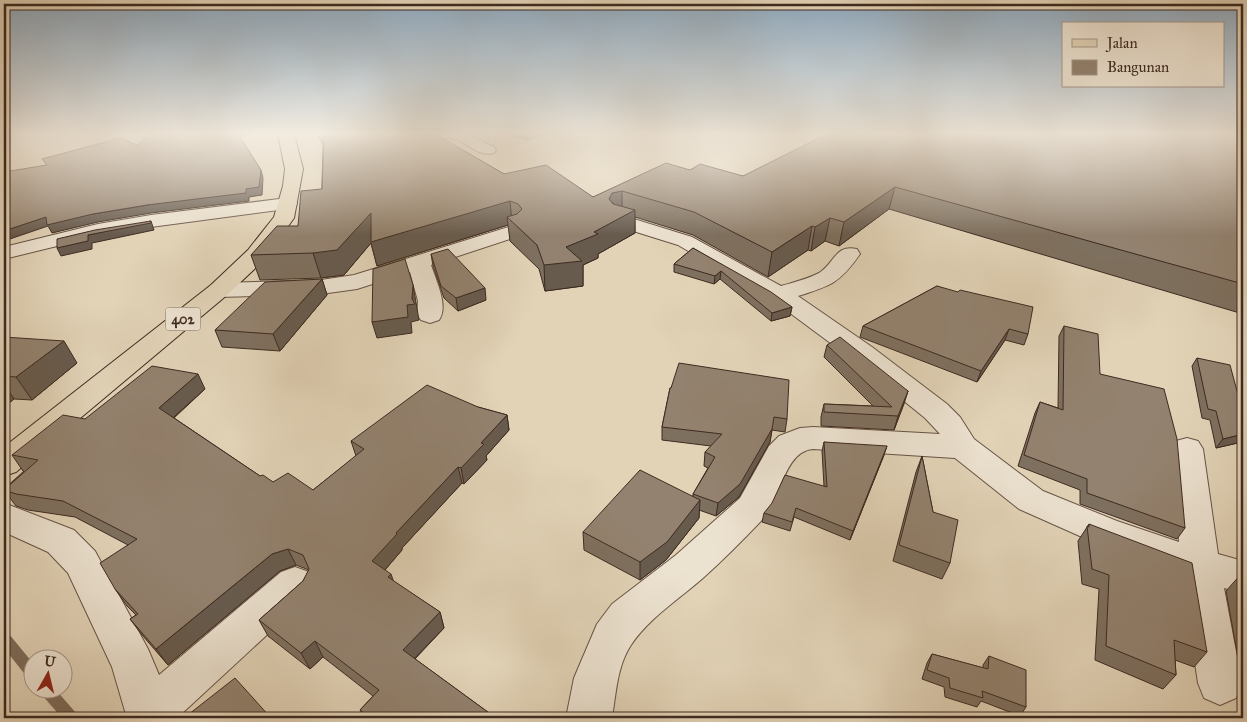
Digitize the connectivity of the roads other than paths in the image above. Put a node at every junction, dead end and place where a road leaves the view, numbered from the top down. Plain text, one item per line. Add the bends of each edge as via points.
1 (294, 168) edge
2 (287, 204) junction
3 (620, 221) edge
4 (512, 232) edge
5 (6, 252) dead end
6 (848, 254) dead end
7 (419, 262) junction
8 (219, 290) junction
9 (779, 294) junction
10 (430, 315) dead end
11 (963, 447) junction
12 (1187, 449) dead end
13 (6, 460) edge
14 (4, 517) edge
15 (1200, 566) junction
16 (1243, 577) edge
17 (295, 584) dead end
18 (1220, 683) dead end
19 (149, 716) edge
20 (588, 718) edge

1 - 2 main road, 402
2 - 5 street via 98,230
2 - 8 main road, 402 via 284,218 275,232
3 - 9 street via 686,241
4 - 7 street
6 - 9 street via 822,281
7 - 8 street via 337,286
7 - 10 street via 430,301
8 - 13 main road, 402
9 - 11 street via 936,411 949,424
11 - 15 street via 1031,500
11 - 20 street via 813,438 790,444 780,454 752,508 690,566 627,617 612,638 596,678
12 - 15 street
14 - 19 street via 61,542 82,562 133,664
15 - 16 street
15 - 18 street
17 - 19 street

